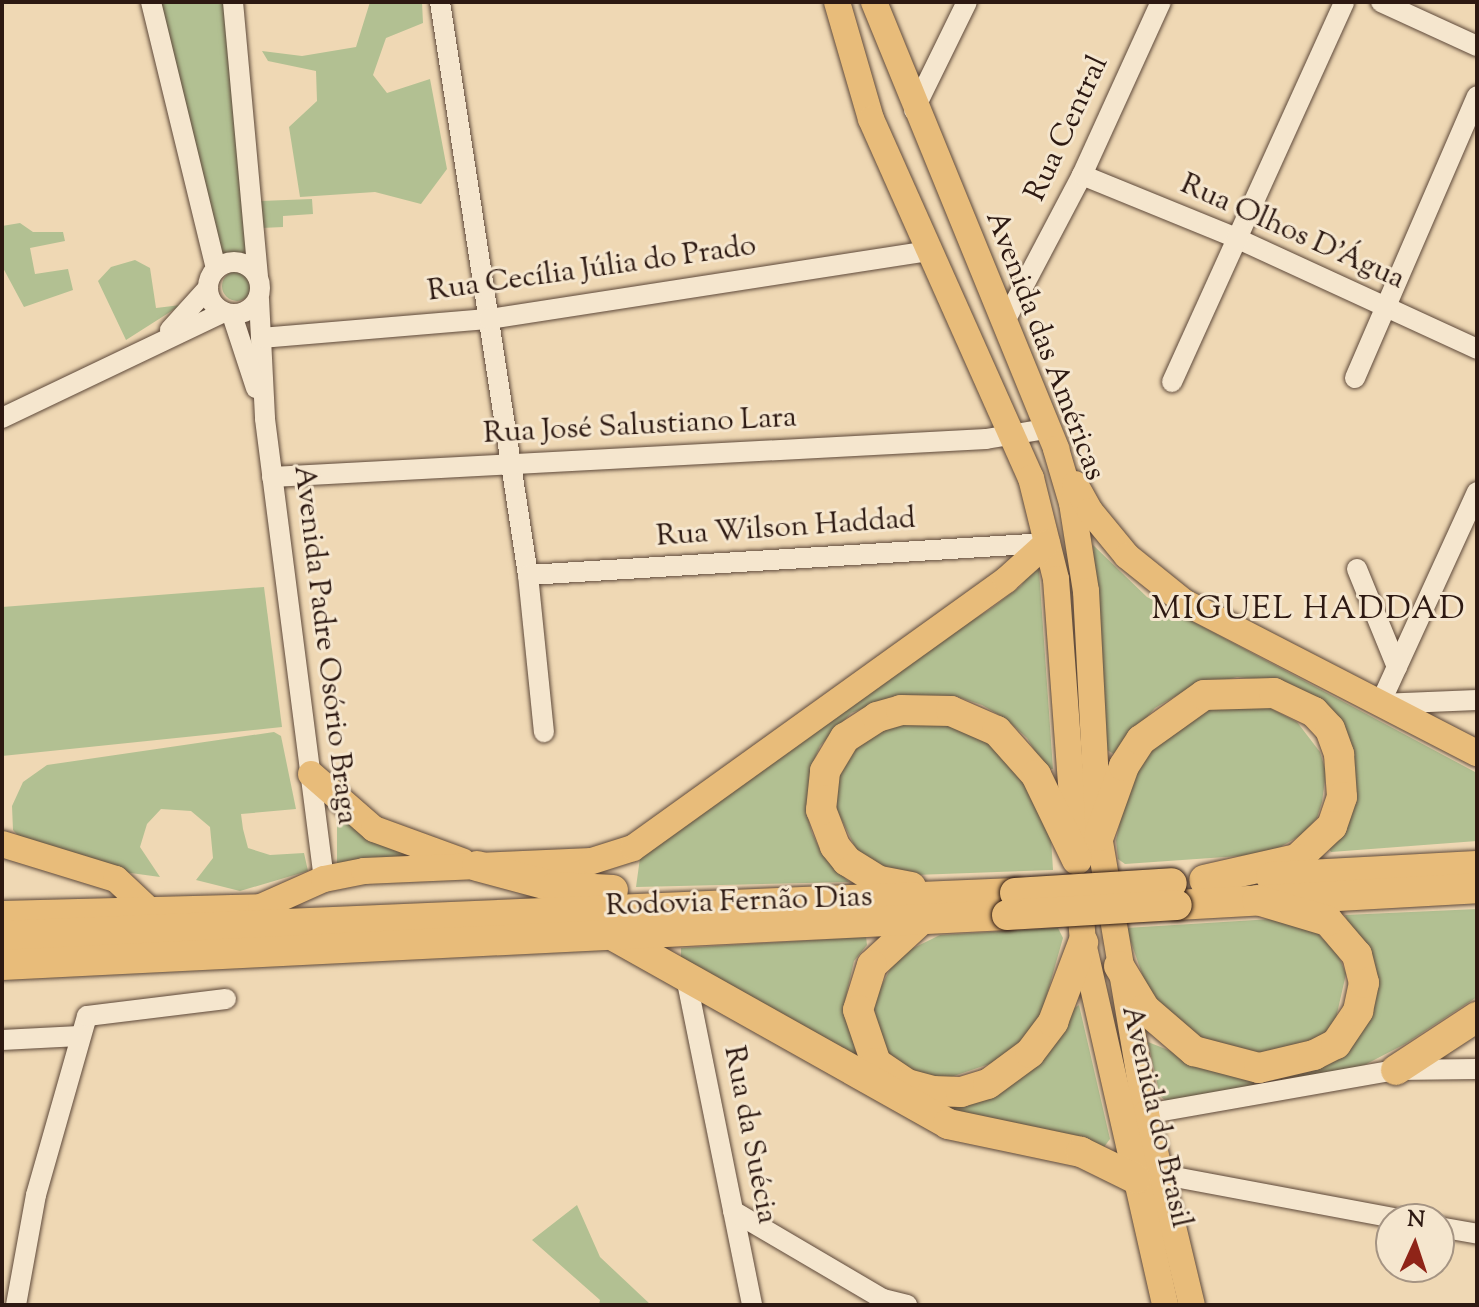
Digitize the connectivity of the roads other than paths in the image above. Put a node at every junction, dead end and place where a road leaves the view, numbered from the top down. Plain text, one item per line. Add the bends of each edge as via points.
1 (151, 2) edge
2 (233, 2) edge
3 (440, 2) edge
4 (837, 2) edge
5 (874, 2) edge
6 (967, 2) edge
7 (1161, 2) edge
8 (1344, 2) edge
9 (1381, 2) edge
10 (882, 31) junction
11 (844, 38) junction
12 (1477, 46) edge
13 (1477, 96) edge
14 (914, 110) junction
15 (1082, 175) junction
16 (1236, 238) junction
17 (928, 251) junction
18 (258, 275) junction
19 (212, 278) junction
20 (259, 299) junction
21 (1385, 307) junction
22 (228, 314) junction
23 (489, 319) junction
24 (1004, 323) junction
25 (961, 325) junction
26 (262, 338) junction
27 (1477, 349) edge
28 (141, 352) junction
29 (1355, 378) dead end
30 (1172, 382) dead end
31 (2, 418) edge
32 (265, 419) junction
33 (1012, 436) junction
34 (1051, 439) junction
35 (511, 464) junction
36 (272, 477) junction
37 (1477, 492) edge
38 (1047, 543) junction
39 (1357, 569) dead end
40 (528, 575) junction
41 (1397, 667) junction
42 (1477, 700) edge
43 (1380, 704) junction
44 (544, 732) dead end
45 (1477, 753) edge
46 (311, 774) junction
47 (1099, 836) junction
48 (2, 844) edge
49 (1477, 857) edge
50 (1077, 860) junction
51 (477, 866) junction
52 (1477, 866) edge
53 (1326, 875) junction
54 (324, 879) junction
55 (1204, 880) junction
56 (1477, 888) edge
57 (1174, 894) junction
58 (1008, 900) junction
59 (1257, 900) junction
60 (702, 903) junction
61 (261, 907) junction
62 (149, 910) junction
63 (494, 912) junction
64 (2, 914) edge
65 (923, 918) junction
66 (610, 934) junction
67 (2, 936) edge
68 (1083, 943) junction
69 (2, 965) edge
70 (1119, 966) junction
71 (686, 977) junction
72 (226, 999) dead end
73 (1477, 1017) edge
74 (79, 1036) junction
75 (2, 1040) edge
76 (1477, 1069) edge
77 (1396, 1070) junction
78 (1146, 1114) junction
79 (1150, 1177) junction
80 (733, 1211) junction
81 (1375, 1215) edge
82 (1455, 1230) edge
83 (1477, 1234) edge
84 (16, 1305) edge
85 (752, 1305) edge
86 (907, 1305) edge
87 (1165, 1305) edge
88 (1192, 1305) edge

1 - 19 street
2 - 18 street
3 - 23 street
4 - 11 main road, Avenida das Américas
5 - 10 main road, Avenida das Américas
6 - 14 street
7 - 15 street, Rua Central
8 - 16 street
9 - 12 street
10 - 11 main road via 859,22
10 - 14 main road, Avenida das Américas
11 - 17 main road, Avenida das Américas via 871,119
13 - 21 street
14 - 24 main road, Avenida das Américas
15 - 16 street, Rua Olhos D'Água
15 - 24 street, Rua Central
16 - 21 street, Rua Olhos D'Água
16 - 30 street
17 - 23 street, Rua Cecília Júlia do Prado
17 - 25 main road, Avenida das Américas
18 - 19 street via 242,262
18 - 20 street
19 - 22 street via 212,303
19 - 28 street via 178,324
20 - 22 street via 250,309
20 - 26 street, Avenida Padre Osório Braga
21 - 27 street, Rua Olhos D'Água
21 - 29 street
22 - 28 street
22 - 32 street, Avenida Padre Osório Braga
23 - 26 street, Rua Cecília Júlia do Prado
23 - 35 street
24 - 25 main road via 983,333
24 - 34 main road, Avenida das Américas
25 - 33 main road, Avenida das Américas
26 - 32 street, Avenida Padre Osório Braga
28 - 31 street
32 - 36 street, Avenida Padre Osório Braga
33 - 34 street, Rua José Salustiano Lara
33 - 35 street, Rua José Salustiano Lara
33 - 38 main road, Avenida das Américas via 1031,478
34 - 43 main road via 1090,511 1150,579
34 - 47 main road, Avenida das Américas via 1083,555
35 - 36 street, Rua José Salustiano Lara
35 - 40 street
36 - 46 street, Avenida Padre Osório Braga
37 - 41 street
38 - 40 street, Rua Wilson Haddad
38 - 50 main road, Avenida das Américas via 1056,579
38 - 51 main road via 1006,580 633,848 592,861
39 - 41 street
40 - 44 street
41 - 43 street
42 - 43 street
43 - 45 main road
46 - 51 main road via 374,829
46 - 54 street, Avenida Padre Osório Braga
47 - 55 highway via 1115,788 1141,740 1204,695 1274,693 1314,712 1330,729 1339,754 1342,797 1332,826 1297,859
47 - 70 main road, Avenida das Américas
48 - 62 main road via 116,879
49 - 53 highway
50 - 58 highway via 1036,775 997,731 975,719 951,711 901,710 860,726 845,738 825,771 821,810 847,861 879,881
50 - 68 main road, Avenida das Américas
51 - 54 main road via 364,871
51 - 60 highway via 555,887
52 - 53 highway, Rodovia Fernão Dias
53 - 55 highway, Rodovia Fernão Dias
54 - 61 main road
55 - 57 highway, Rodovia Fernão Dias
56 - 59 highway, Rodovia Fernão Dias
57 - 58 highway, Rodovia Fernão Dias, bridge
57 - 59 highway, Rodovia Fernão Dias
58 - 60 highway, Rodovia Fernão Dias
58 - 65 highway, Rodovia Fernão Dias
59 - 70 highway via 1328,921 1357,955 1364,983 1358,1011 1336,1044 1314,1055 1259,1068 1194,1051 1145,1009
60 - 63 highway, Rodovia Fernão Dias
61 - 62 main road
61 - 63 highway via 424,904
62 - 64 main road
63 - 67 highway, Rodovia Fernão Dias via 406,922
65 - 66 highway, Rodovia Fernão Dias
65 - 68 highway via 872,965 858,1010 876,1063 907,1084 933,1091 961,1092 988,1084 1030,1053 1053,1022
66 - 69 highway, Rodovia Fernão Dias
66 - 71 highway
68 - 79 main road, Avenida do Brasil
70 - 78 main road, Avenida do Brasil
71 - 79 highway via 948,1124 1081,1152
71 - 80 street, Rua da Suécia
72 - 74 street via 94,1013
73 - 77 highway
74 - 75 street
74 - 84 street via 36,1195
76 - 77 street
77 - 78 street
78 - 79 main road, Avenida do Brasil
79 - 81 street
79 - 87 main road, Avenida do Brasil
79 - 88 main road, Avenida do Brasil
80 - 85 street, Rua da Suécia
80 - 86 street via 883,1299
82 - 83 street

